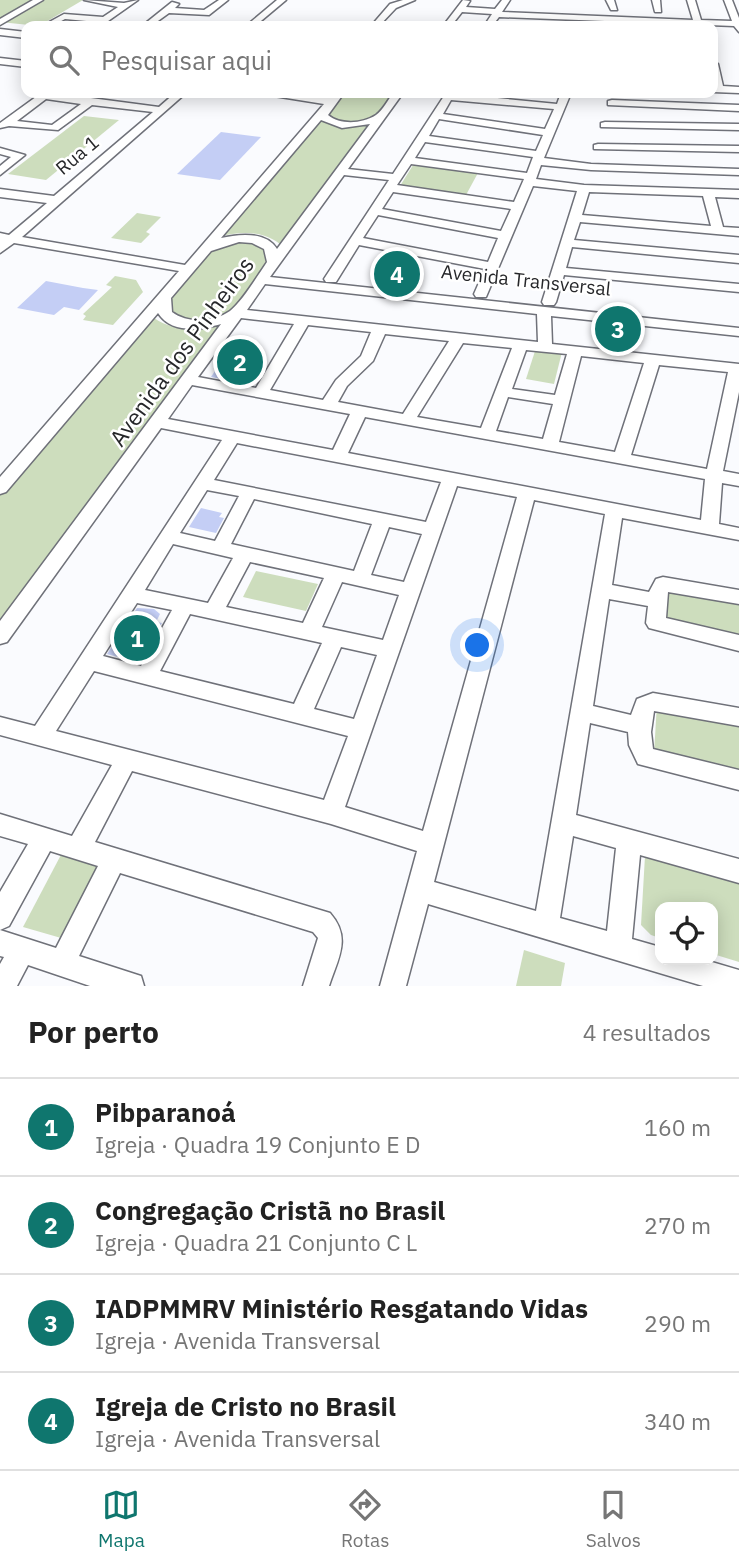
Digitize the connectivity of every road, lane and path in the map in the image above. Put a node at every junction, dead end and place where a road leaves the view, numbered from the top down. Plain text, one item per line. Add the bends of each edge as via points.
1 (31, 0) edge
2 (39, 0) edge
3 (88, 0) edge
4 (134, 0) edge
5 (224, 0) edge
6 (266, 0) edge
7 (411, 0) edge
8 (467, 0) edge
9 (691, 0) edge
10 (728, 0) edge
11 (180, 1) edge
12 (285, 1) edge
13 (505, 1) edge
14 (517, 4) dead end
15 (612, 4) edge
16 (213, 5) edge
17 (657, 5) edge
18 (126, 6) junction
19 (603, 7) dead end
20 (625, 8) dead end
21 (460, 9) junction
22 (647, 9) dead end
23 (167, 10) junction
24 (670, 10) dead end
25 (683, 11) dead end
26 (695, 12) junction
27 (497, 13) junction
28 (0, 20) edge
29 (105, 20) joint
30 (55, 21) edge
31 (153, 21) edge
32 (257, 21) edge
33 (263, 21) edge
34 (380, 21) edge
35 (451, 21) edge
36 (491, 21) edge
37 (548, 21) edge
38 (697, 21) edge
39 (718, 25) edge
40 (738, 27) edge
41 (0, 32) edge
42 (21, 34) edge
43 (0, 59) edge
44 (21, 61) edge
45 (718, 85) edge
46 (739, 90) edge
47 (41, 98) edge
48 (68, 98) edge
49 (166, 98) edge
50 (173, 98) edge
51 (394, 98) edge
52 (448, 98) edge
53 (478, 98) edge
54 (564, 98) edge
55 (613, 98) edge
56 (702, 98) edge
57 (334, 100) edge
58 (90, 102) junction
59 (561, 107) junction
60 (705, 107) junction
61 (739, 108) edge
62 (155, 110) junction
63 (381, 116) junction
64 (437, 116) junction
65 (4, 125) edge
66 (605, 125) junction
67 (671, 126) junction
68 (709, 126) junction
69 (739, 127) edge
70 (549, 133) junction
71 (423, 138) junction
72 (598, 147) junction
73 (677, 148) junction
74 (716, 149) junction
75 (739, 149) edge
76 (0, 151) edge
77 (539, 158) junction
78 (408, 160) junction
79 (592, 167) junction
80 (687, 170) junction
81 (341, 171) junction
82 (0, 172) edge
83 (739, 172) edge
84 (531, 179) junction
85 (394, 183) junction
86 (476, 184) junction
87 (584, 188) junction
88 (702, 192) junction
89 (0, 193) edge
90 (739, 194) edge
91 (48, 199) junction
92 (518, 206) junction
93 (376, 211) junction
94 (576, 218) junction
95 (696, 228) junction
96 (718, 230) junction
97 (739, 232) edge
98 (506, 236) junction
99 (357, 241) junction
100 (2, 243) edge
101 (567, 243) junction
102 (604, 247) junction
103 (202, 250) junction
104 (701, 256) junction
105 (739, 259) edge
106 (493, 267) junction
107 (268, 271) junction
108 (559, 271) junction
109 (185, 272) junction
110 (597, 275) junction
111 (331, 279) junction
112 (739, 288) edge
113 (429, 294) junction
114 (481, 294) junction
115 (164, 297) junction
116 (462, 297) junction
117 (546, 307) junction
118 (237, 313) junction
119 (739, 320) edge
120 (303, 321) junction
121 (719, 324) junction
122 (380, 329) junction
123 (739, 332) edge
124 (458, 338) junction
125 (521, 344) junction
126 (545, 346) junction
127 (575, 351) junction
128 (653, 359) junction
129 (737, 369) edge
130 (188, 380) junction
131 (503, 392) junction
132 (260, 393) junction
133 (562, 401) junction
134 (328, 405) junction
135 (359, 412) junction
136 (408, 419) junction
137 (157, 422) junction
138 (487, 433) junction
139 (232, 437) junction
140 (550, 445) junction
141 (338, 457) junction
142 (622, 457) junction
143 (714, 475) junction
144 (451, 479) junction
145 (739, 480) edge
146 (202, 483) junction
147 (0, 488) edge
148 (249, 494) junction
149 (527, 494) junction
150 (614, 511) junction
151 (382, 521) junction
152 (709, 529) junction
153 (434, 530) junction
154 (739, 534) edge
155 (169, 537) junction
156 (220, 548) junction
157 (245, 554) junction
158 (336, 574) junction
159 (360, 579) junction
160 (602, 590) junction
161 (412, 591) junction
162 (130, 594) junction
163 (739, 597) edge
164 (657, 601) junction
165 (184, 607) junction
166 (213, 612) junction
167 (310, 633) junction
168 (0, 636) edge
169 (334, 639) junction
170 (739, 643) edge
171 (391, 650) junction
172 (88, 661) junction
173 (146, 676) junction
174 (582, 712) junction
175 (300, 714) junction
176 (739, 718) edge
177 (0, 726) edge
178 (640, 726) junction
179 (360, 730) junction
180 (41, 736) junction
181 (127, 759) junction
182 (739, 780) edge
183 (331, 813) junction
184 (564, 822) junction
185 (0, 825) edge
186 (44, 839) junction
187 (629, 842) junction
188 (433, 845) junction
189 (78, 849) junction
190 (114, 859) junction
191 (739, 871) edge
192 (420, 890) junction
193 (0, 918) edge
194 (546, 926) junction
195 (11, 947) edge
196 (618, 947) junction
197 (655, 958) edge
198 (62, 963) junction
199 (677, 965) edge
200 (739, 983) edge
201 (3, 986) edge
202 (131, 986) edge
203 (316, 986) edge
204 (393, 986) edge

1 - 28 street
2 - 28 street
3 - 18 street
4 - 18 street
5 - 16 street
6 - 12 street
7 - 34 street via 393,6
8 - 21 street
9 - 26 street
10 - 40 street
11 - 16 street
11 - 23 street
12 - 32 street
12 - 33 street
13 - 14 street
13 - 27 street
15 - 19 street
15 - 20 street
16 - 23 street via 204,13
17 - 22 street
17 - 24 street
18 - 29 street
21 - 27 street
21 - 35 street
23 - 31 street
25 - 26 street
26 - 38 street
27 - 36 street
27 - 37 street
29 - 30 street via 64,16
39 - 40 street
41 - 42 street
43 - 44 street
45 - 46 street
47 - 65 street
48 - 58 street
49 - 62 street, Rua 1
50 - 62 street, Rua 1
51 - 63 street, Avenida dos Pinheiros
52 - 64 street
53 - 59 street
54 - 59 street
55 - 60 street
55 - 66 street
56 - 60 street
57 - 63 street via 322,115 325,119 349,125
57 - 103 street, Avenida dos Pinheiros
58 - 62 street
58 - 65 street via 54,128
59 - 70 street
60 - 61 street
62 - 91 street, Rua 1
63 - 81 street, Avenida dos Pinheiros
64 - 70 street
64 - 71 street
66 - 67 street
66 - 72 street
67 - 68 street
67 - 73 street
68 - 69 street
68 - 74 street
70 - 77 street
71 - 77 street
71 - 78 street
72 - 73 street
72 - 79 street
73 - 74 street
74 - 75 street
76 - 82 street via 20,155
77 - 79 street
77 - 84 street
78 - 85 street
78 - 86 street
79 - 80 street
80 - 83 street
80 - 88 street
81 - 85 street
81 - 107 street, Avenida dos Pinheiros
84 - 86 street
84 - 87 street
84 - 92 street
85 - 86 street
85 - 93 street
86 - 92 street
87 - 88 street
87 - 94 street
88 - 90 street
88 - 96 street
89 - 91 street
91 - 100 street, Rua 1
92 - 98 street
93 - 98 street
93 - 99 street
94 - 95 street
94 - 101 street
95 - 96 street
95 - 104 street
96 - 97 street
98 - 106 street
99 - 106 street
99 - 111 street
100 - 109 street
101 - 102 street
101 - 108 street
102 - 104 street
102 - 110 street
103 - 107 street via 230,239 253,239 270,247
103 - 109 street, Avenida dos Pinheiros
104 - 105 street
106 - 114 street
107 - 111 street, Avenida Transversal
107 - 113 street, Avenida Transversal
107 - 118 street, Avenida dos Pinheiros
108 - 110 street
108 - 117 street
109 - 115 street, Avenida dos Pinheiros
110 - 112 street
111 - 113 street, Avenida Transversal
113 - 116 street, Avenida Transversal
114 - 116 street, Avenida Transversal
114 - 117 street, Avenida Transversal
115 - 118 street via 165,314 183,324 209,324
115 - 147 street, Avenida dos Pinheiros
116 - 117 street, Avenida Transversal
117 - 121 street, Avenida Transversal
117 - 126 street
118 - 120 street
118 - 130 street, Avenida dos Pinheiros
119 - 121 street, Avenida Transversal
120 - 122 street
120 - 132 street
121 - 123 street, Avenida Transversal
122 - 124 street
122 - 134 street via 368,358 341,383
124 - 125 street
124 - 136 street
125 - 126 street
125 - 131 street
126 - 127 street
127 - 128 street
127 - 133 street
128 - 129 street
128 - 142 street
129 - 143 street
130 - 132 street
130 - 137 street, Avenida dos Pinheiros
131 - 133 street
131 - 138 street
132 - 134 street
133 - 140 street
134 - 135 street
135 - 136 street
135 - 141 street
136 - 138 street
137 - 139 street
137 - 168 street, Avenida dos Pinheiros
138 - 140 street
139 - 141 street
139 - 146 street
140 - 142 street
141 - 144 street
142 - 143 street
143 - 145 street
143 - 152 street
144 - 149 street
144 - 153 street
146 - 148 street
146 - 155 street
148 - 151 street
148 - 156 street
149 - 150 street
149 - 188 street
150 - 152 street
150 - 160 street
151 - 153 street
151 - 159 street
152 - 154 street
153 - 161 street
155 - 156 street
155 - 162 street
156 - 157 street
157 - 158 street
157 - 166 street
158 - 159 street
158 - 167 street
159 - 161 street
160 - 164 street
160 - 174 street
161 - 171 street
162 - 165 street
162 - 172 street
163 - 164 street via 669,583 659,589
164 - 170 street via 659,626
165 - 166 street
165 - 173 street
166 - 167 street
167 - 169 street
169 - 171 street
169 - 175 street
171 - 179 street
172 - 173 street
172 - 180 street
173 - 175 street
174 - 178 street
174 - 184 street
175 - 179 street
176 - 178 street via 653,702 645,705
177 - 180 street
178 - 182 street via 640,750 646,757
179 - 183 street
180 - 181 street
181 - 183 street
181 - 189 street
183 - 188 street
184 - 187 street
184 - 194 street
185 - 186 street
186 - 189 street
186 - 193 street
187 - 191 street
187 - 196 street
188 - 192 street
189 - 190 street
190 - 198 street
190 - 203 street via 321,922 331,938
192 - 194 street
192 - 204 street
194 - 196 street
195 - 198 street
195 - 201 street
196 - 197 street
198 - 202 street
199 - 200 street

